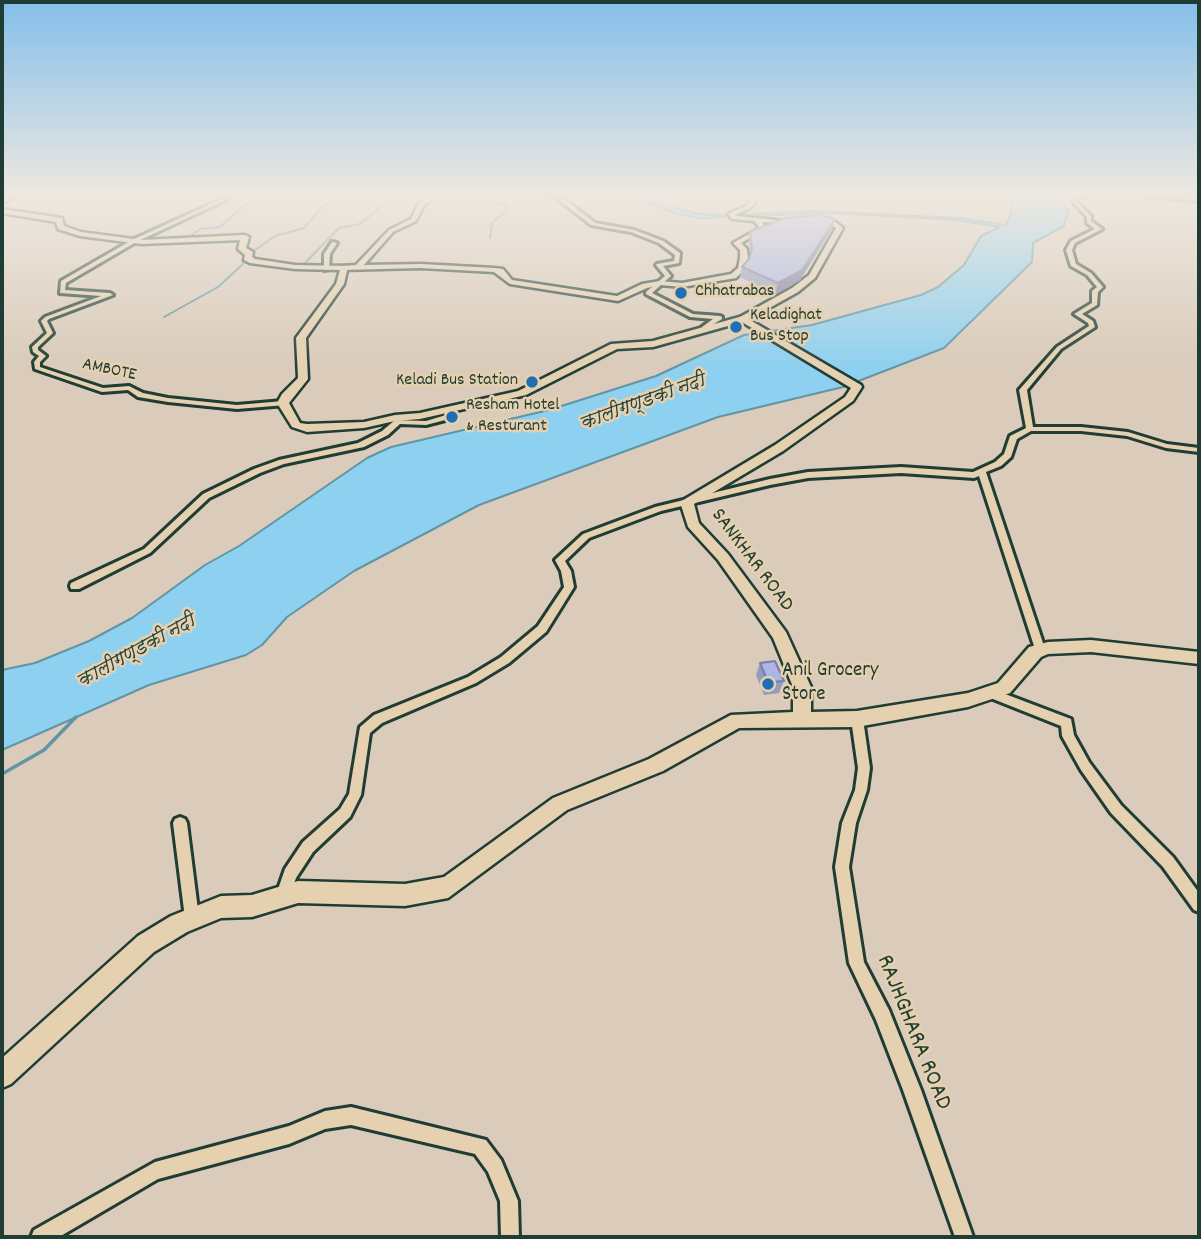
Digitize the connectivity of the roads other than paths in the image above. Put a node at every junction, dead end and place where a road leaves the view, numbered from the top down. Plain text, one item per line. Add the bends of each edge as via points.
1 (114, 253) edge
2 (248, 253) edge
3 (328, 253) edge
4 (372, 253) edge
5 (676, 253) edge
6 (743, 253) edge
7 (824, 253) edge
8 (1070, 253) edge
9 (345, 268) junction
10 (358, 268) junction
11 (326, 269) junction
12 (660, 283) junction
13 (743, 319) junction
14 (704, 328) junction
15 (283, 404) junction
16 (420, 416) junction
17 (1030, 429) junction
18 (1199, 450) edge
19 (982, 472) junction
20 (687, 502) junction
21 (75, 586) dead end
22 (1040, 649) junction
23 (1199, 658) edge
24 (992, 694) junction
25 (857, 719) junction
26 (802, 720) junction
27 (180, 823) dead end
28 (283, 895) junction
29 (1199, 905) edge
30 (192, 918) junction
31 (2, 1075) edge
32 (41, 1237) edge
33 (510, 1237) edge
34 (964, 1237) edge

1 - 15 street, AMBOTE via 62,284 62,292 110,295 47,318 44,321 50,333 34,351 43,356 37,368 102,390 129,388 168,400 237,407
2 - 11 main road via 249,260
3 - 11 street
4 - 10 street
5 - 12 street via 677,262 659,265 668,276
6 - 12 street via 741,269 733,276 682,285
7 - 13 street via 804,284
8 - 17 street via 1073,265 1089,274 1100,288 1095,292 1096,304 1077,314 1092,327 1059,348 1023,390
9 - 10 street
9 - 11 main road
9 - 15 main road via 340,284 300,338 303,379
10 - 12 street via 500,271 510,282 612,299
12 - 14 street via 649,294 692,316 720,318
13 - 14 main road
13 - 20 main road, SANKHAR ROAD via 858,387 849,399 779,448
14 - 16 main road via 653,344 615,346 522,393
15 - 16 main road via 296,425 307,428
16 - 21 street via 446,418 397,422 361,445 257,471 206,496 147,551
17 - 18 street via 1128,434
17 - 19 street via 1013,438 1009,455
19 - 20 street via 808,475
19 - 22 street
20 - 26 main road, SANKHAR ROAD via 693,524 780,636 802,687
20 - 28 street via 586,536 560,560 569,587 542,629 472,680 378,719 364,731 355,795 345,813 308,848 290,874
22 - 23 main road via 1091,646
22 - 24 main road via 1004,688
24 - 25 main road
24 - 29 street via 1067,723 1068,736 1084,766 1116,809 1168,862
25 - 26 main road
25 - 34 street, RAJHGHARA ROAD via 864,768 842,867 857,963 912,1090
26 - 28 main road via 748,719 724,726 656,765 560,804 448,887 405,895
27 - 30 street
28 - 30 main road via 252,906 221,907
30 - 31 main road via 146,944
32 - 33 street via 155,1171 351,1116 480,1146 495,1166 509,1201

